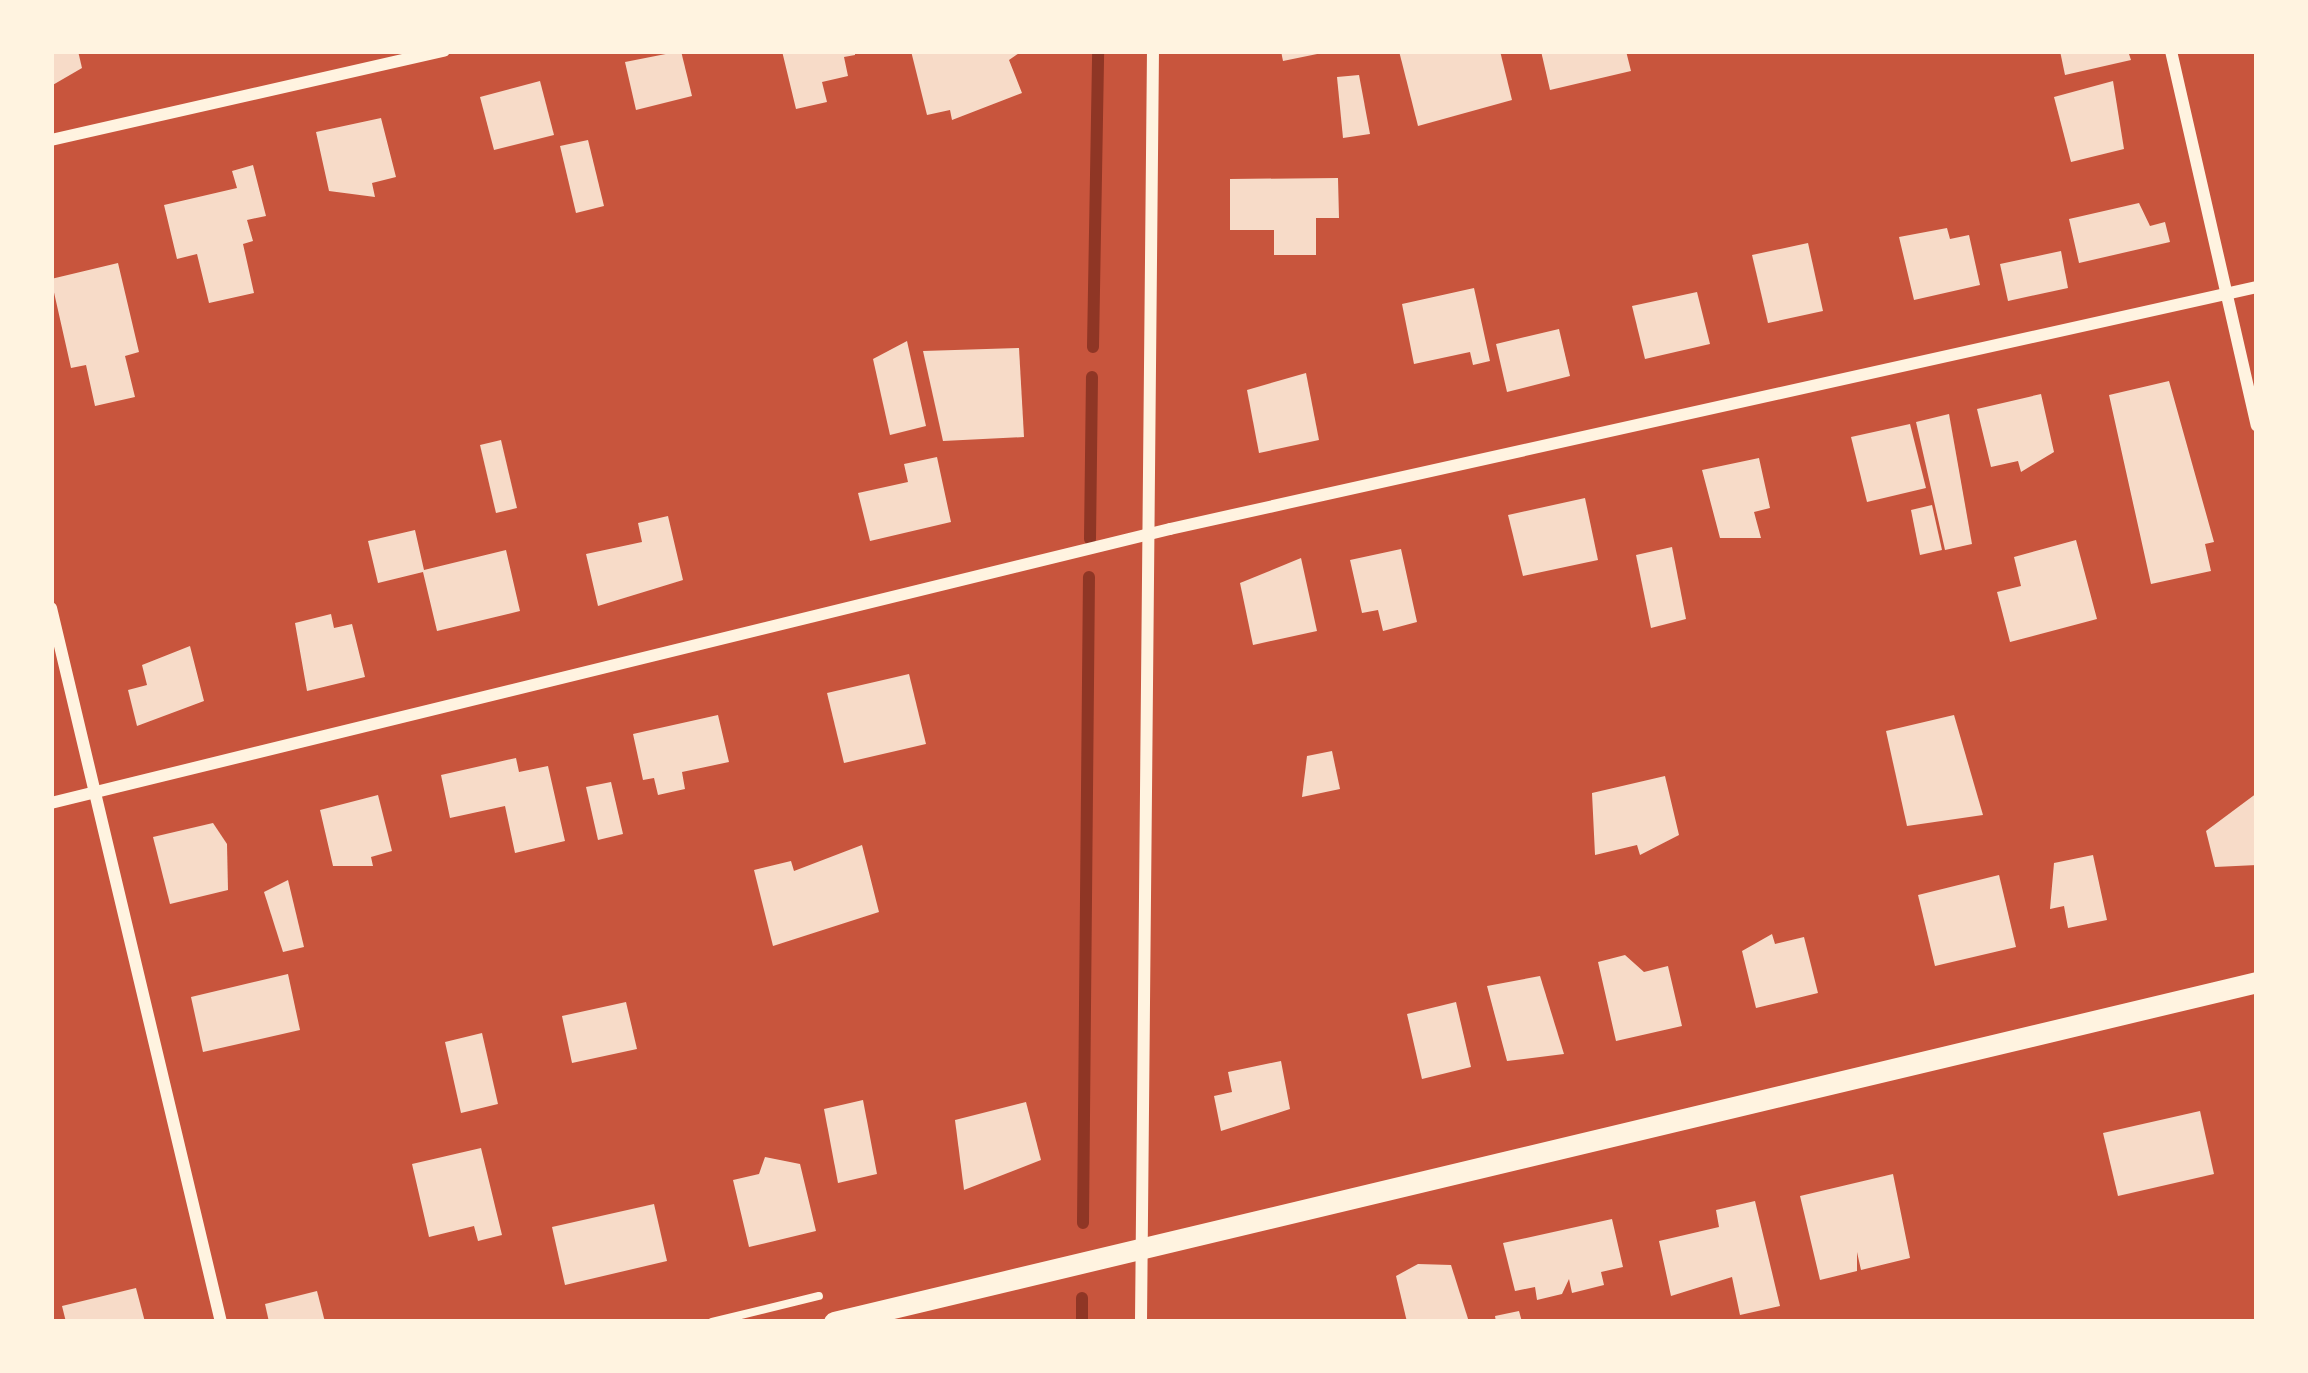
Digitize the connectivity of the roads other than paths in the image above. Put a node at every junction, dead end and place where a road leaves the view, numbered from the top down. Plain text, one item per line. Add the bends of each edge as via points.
1 (444, 51) edge
2 (1153, 51) edge
3 (2171, 51) edge
4 (51, 140) edge
5 (2257, 287) edge
6 (2228, 295) junction
7 (2257, 425) edge
8 (1148, 536) junction
9 (51, 608) edge
10 (95, 793) junction
11 (51, 803) edge
12 (2257, 982) edge
13 (1142, 1250) junction
14 (220, 1322) edge
15 (834, 1322) edge
16 (1141, 1322) edge

1 - 4 street
2 - 8 street
3 - 6 street
5 - 6 street
6 - 7 street
6 - 8 street
8 - 10 street
8 - 13 street
9 - 10 street
10 - 11 street
10 - 14 street
12 - 13 street
13 - 15 street
13 - 16 street

